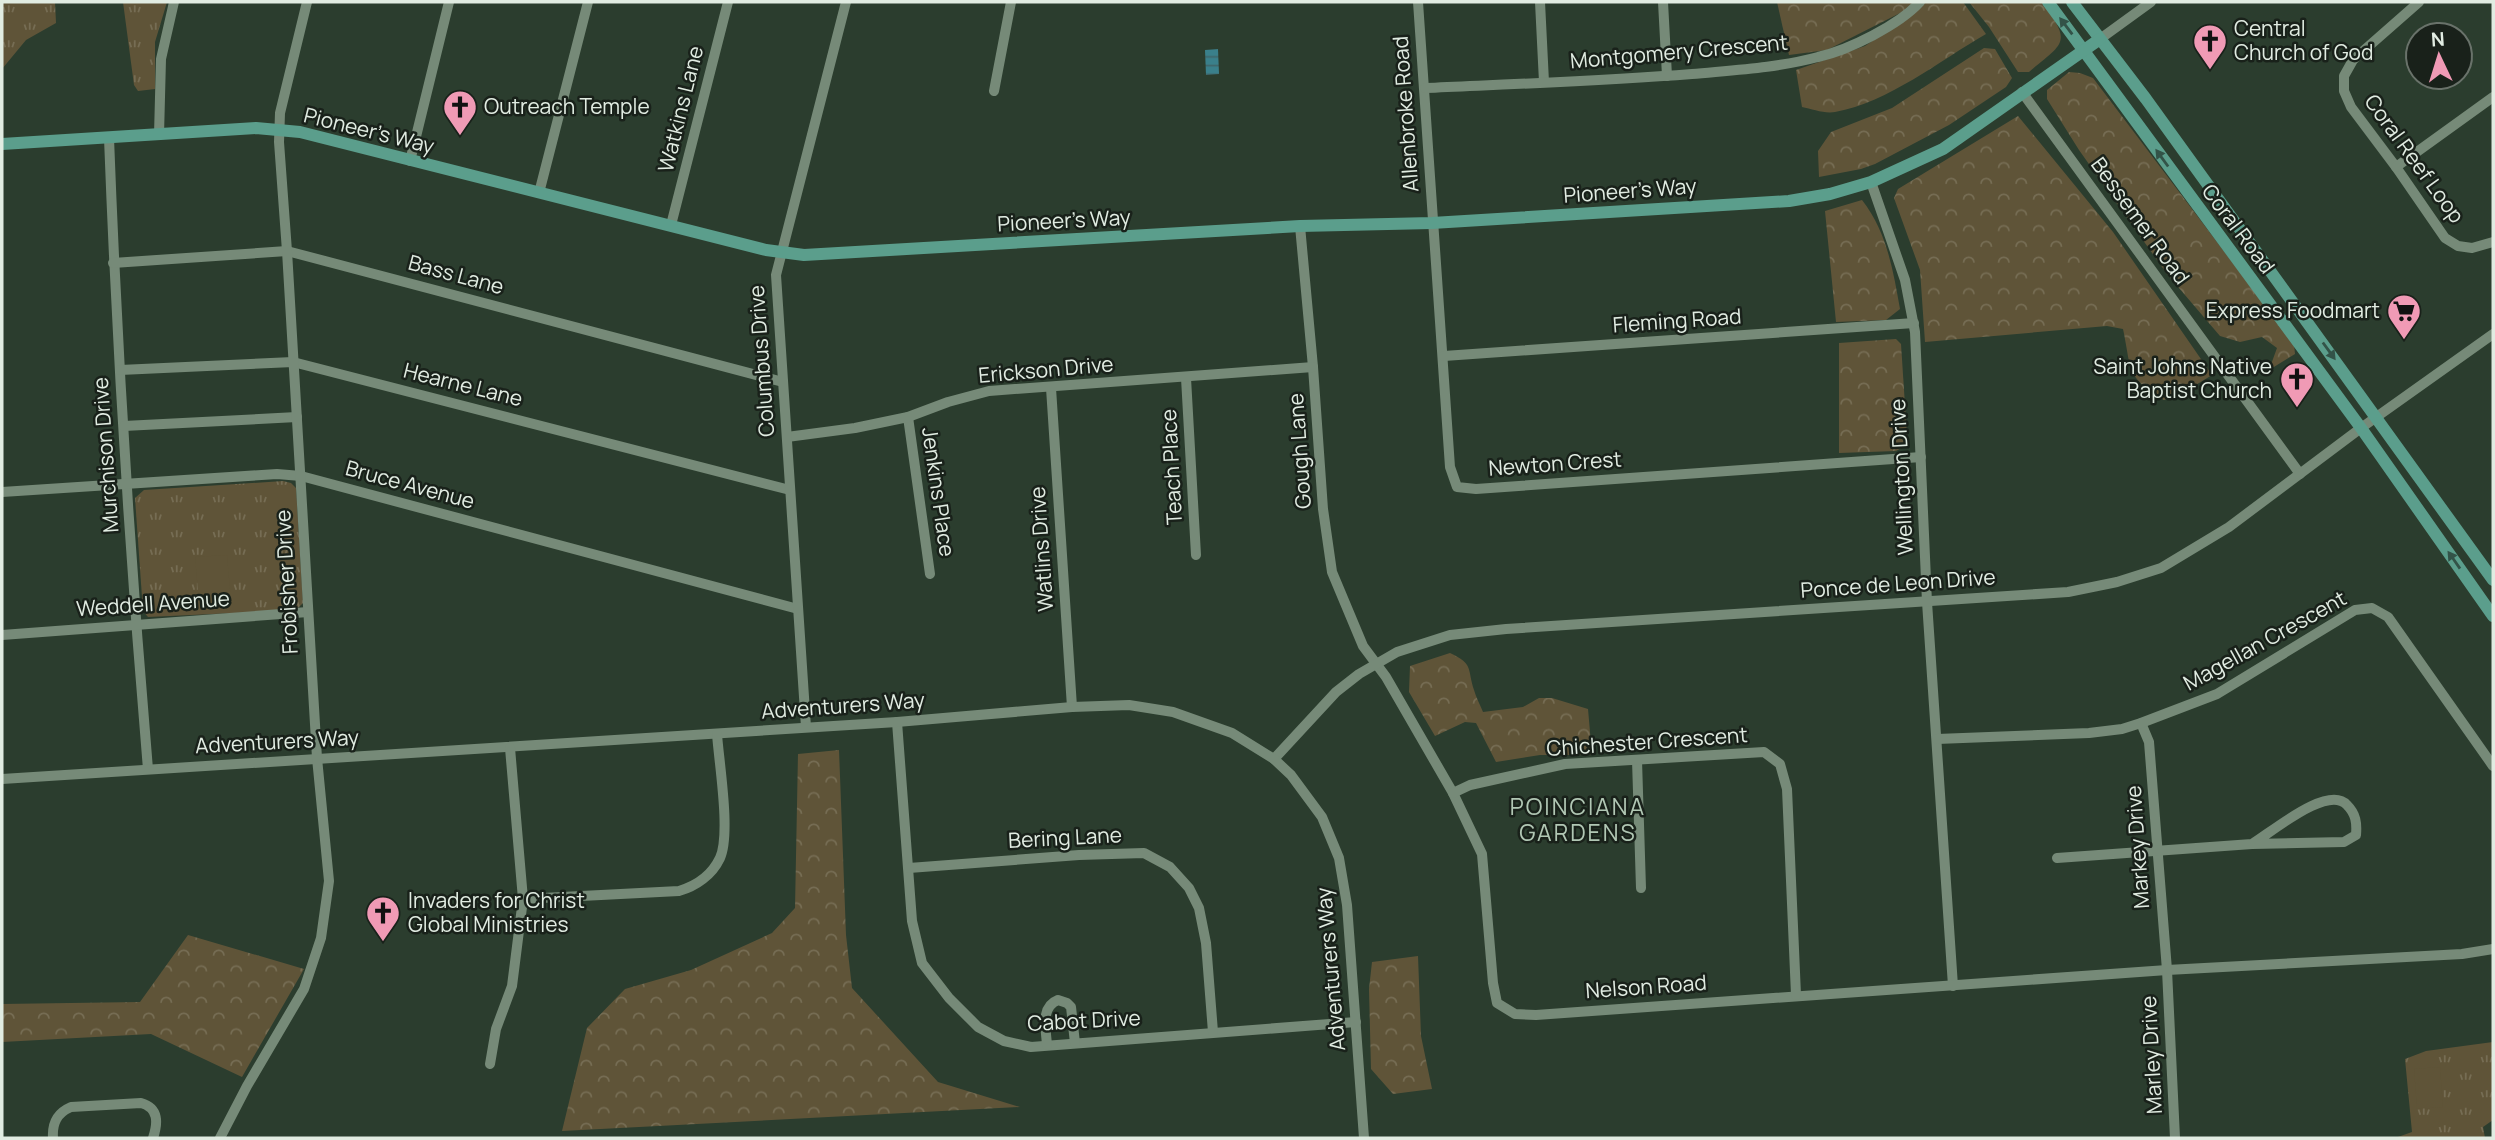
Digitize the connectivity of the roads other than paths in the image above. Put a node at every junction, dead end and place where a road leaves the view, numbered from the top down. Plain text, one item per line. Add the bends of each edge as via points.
1 (174, 2) edge
2 (307, 2) edge
3 (449, 2) edge
4 (588, 2) edge
5 (728, 2) edge
6 (846, 2) edge
7 (1011, 2) edge
8 (1418, 2) edge
9 (1540, 2) edge
10 (1663, 2) edge
11 (1920, 2) edge
12 (2048, 2) edge
13 (2072, 2) edge
14 (2151, 2) edge
15 (2419, 2) edge
16 (2100, 39) junction
17 (2084, 50) junction
18 (1667, 76) junction
19 (1544, 82) junction
20 (1425, 88) junction
21 (993, 91) dead end
22 (2022, 92) junction
23 (2493, 97) edge
24 (279, 130) junction
25 (159, 135) junction
26 (109, 138) junction
27 (2, 144) edge
28 (410, 161) junction
29 (2396, 167) junction
30 (2204, 178) junction
31 (1871, 182) junction
32 (2186, 191) junction
33 (539, 193) junction
34 (1432, 223) junction
35 (671, 225) junction
36 (1300, 226) junction
37 (2493, 242) edge
38 (288, 251) junction
39 (782, 253) junction
40 (113, 263) junction
41 (2298, 308) junction
42 (2282, 320) junction
43 (1913, 323) junction
44 (2493, 334) edge
45 (1444, 356) junction
46 (293, 362) junction
47 (1313, 367) junction
48 (120, 370) junction
49 (1186, 378) junction
50 (783, 382) junction
51 (1051, 388) junction
52 (297, 417) junction
53 (908, 417) junction
54 (2377, 417) junction
55 (124, 426) junction
56 (2361, 428) junction
57 (787, 437) junction
58 (1921, 457) junction
59 (2300, 474) junction
60 (301, 476) junction
61 (128, 484) junction
62 (790, 490) junction
63 (2, 492) edge
64 (2451, 519) junction
65 (2434, 531) junction
66 (1196, 555) dead end
67 (930, 574) dead end
68 (2493, 580) edge
69 (1927, 602) junction
70 (798, 609) junction
71 (308, 612) junction
72 (2493, 616) edge
73 (136, 625) junction
74 (2, 635) edge
75 (1376, 664) junction
76 (1072, 707) junction
77 (897, 722) junction
78 (2141, 723) junction
79 (806, 727) junction
80 (718, 734) junction
81 (1937, 739) junction
82 (510, 748) junction
83 (317, 758) junction
84 (1274, 760) junction
85 (1637, 760) junction
86 (2493, 766) edge
87 (148, 769) junction
88 (2, 779) edge
89 (1453, 793) junction
90 (2252, 844) junction
91 (2157, 851) junction
92 (2057, 858) dead end
93 (909, 868) junction
94 (1641, 888) dead end
95 (523, 900) junction
96 (2493, 949) edge
97 (2167, 970) junction
98 (1953, 986) junction
99 (1797, 995) junction
100 (1356, 1022) junction
101 (1213, 1032) junction
102 (1075, 1043) junction
103 (1047, 1045) junction
104 (489, 1064) dead end
105 (53, 1138) edge
106 (153, 1138) edge
107 (220, 1138) edge
108 (1364, 1138) edge
109 (2175, 1138) edge

1 - 25 street via 161,59
2 - 24 street, Frobisher Drive
3 - 28 street
4 - 33 street
5 - 35 street, Watkins Lane
6 - 39 street, Columbus Drive
7 - 21 street
8 - 20 street, Allenbroke Road
9 - 19 street
10 - 18 street
11 - 18 street, Montgomery Crescent via 1866,38 1822,57
17 -> 12 main road, Coral Road
13 - 16 main road, Coral Road
14 - 16 street
15 - 29 street, Coral Reef Loop via 2353,60 2344,76 2350,107
16 - 17 main road, Pioneer's Way
16 - 30 main road, Coral Road
17 - 22 main road, Pioneer's Way
32 -> 17 main road, Coral Road
18 - 19 street, Montgomery Crescent
19 - 20 street, Montgomery Crescent
20 - 34 street, Allenbroke Road
22 - 31 main road, Pioneer's Way via 1943,149
22 - 59 street, Bessemer Road
23 - 29 street
24 - 25 main road, Pioneer's Way
24 - 28 main road, Pioneer's Way
24 - 38 street, Frobisher Drive
25 - 26 main road, Pioneer's Way
26 - 27 main road, Pioneer's Way
26 - 40 street, Murchison Drive
28 - 33 main road, Pioneer's Way
29 - 37 street, Coral Reef Loop via 2445,238 2472,248
30 - 32 main road
30 - 41 main road, Coral Road
31 - 34 main road, Pioneer's Way via 1789,201
31 - 43 street, Wellington Drive via 1905,280
32 - 42 main road, Coral Road
33 - 35 main road, Pioneer's Way
34 - 36 main road, Pioneer's Way
34 - 45 street, Newton Crest
35 - 39 main road, Pioneer's Way
36 - 39 main road, Pioneer's Way via 804,256
36 - 47 street, Gough Lane
38 - 40 street, Bass Lane
38 - 46 street, Frobisher Drive
38 - 50 street, Bass Lane
39 - 50 street, Columbus Drive via 776,275
40 - 48 street, Murchison Drive
41 - 42 main road
41 -> 54 main road, Coral Road
42 - 56 main road, Coral Road
43 - 45 street, Fleming Road
43 - 58 street, Wellington Drive
44 - 54 street, Ponce de Leon Drive
45 - 58 street, Newton Crest via 1450,467 1457,487
46 - 48 street, Hearne Lane
46 - 52 street, Frobisher Drive
46 - 62 street, Hearne Lane
47 - 49 street, Erickson Drive
47 - 75 street, Gough Lane via 1332,572 1363,646
48 - 55 street, Murchison Drive
49 - 51 street, Erickson Drive
49 - 66 street, Teach Place
50 - 57 street, Columbus Drive
51 - 53 street, Erickson Drive via 989,391
51 - 76 street, Watlins Drive
52 - 55 street
52 - 60 street, Frobisher Drive
53 - 57 street, Erickson Drive
53 - 67 street, Jenkins Place
54 - 56 street, Ponce de Leon Drive
54 - 64 main road, Coral Road
55 - 61 street, Murchison Drive
56 - 59 street, Ponce de Leon Drive
56 - 65 main road, Coral Road
57 - 62 street, Columbus Drive
58 - 69 street, Wellington Drive
59 - 69 street, Ponce de Leon Drive via 2229,527 2161,568 2068,592
60 - 61 street, Bruce Avenue
60 - 70 street, Bruce Avenue
60 - 71 street, Frobisher Drive
61 - 63 street, Bruce Avenue
61 - 73 street, Murchison Drive
62 - 70 street, Columbus Drive
64 - 65 main road
64 - 68 main road, Coral Road
72 -> 65 main road, Coral Road
69 - 75 street, Ponce de Leon Drive via 1450,635 1397,652
69 - 81 street, Wellington Drive
70 - 79 street, Columbus Drive
71 - 73 street, Weddell Avenue
71 - 83 street, Frobisher Drive
73 - 74 street, Weddell Avenue
73 - 87 street, Murchison Drive
75 - 84 street, Ponce de Leon Drive via 1336,692
75 - 89 street, Nelson Road
76 - 77 street, Adventurers Way
76 - 84 street, Adventurers Way via 1129,705 1173,712 1232,733
77 - 79 street, Adventurers Way
77 - 93 street, Cabot Drive
78 - 81 street, Magellan Crescent via 2089,733
78 - 86 street, Magellan Crescent via 2217,694 2354,610 2372,608 2388,617
78 - 91 street, Markey Drive via 2149,742
79 - 80 street, Adventurers Way
80 - 82 street, Adventurers Way
80 - 95 street via 723,846 708,875 689,888 671,892
81 - 98 street, Wellington Drive
82 - 83 street, Adventurers Way
82 - 95 street
83 - 87 street, Adventurers Way
83 - 107 street, Frobisher Drive via 329,881 321,938 304,989
84 - 100 street, Adventurers Way via 1322,817 1339,858
85 - 89 street, Chichester Crescent via 1565,764 1501,776
85 - 94 street
85 - 99 street, Chichester Crescent via 1764,752 1780,764 1787,789
87 - 88 street, Adventurers Way
89 - 99 street, Nelson Road via 1482,854 1497,1003 1515,1014
90 - 90 street via 2314,803 2332,797 2344,801 2357,823 2356,835 2344,842
90 - 91 street
91 - 92 street
91 - 97 street, Markey Drive
93 - 101 street, Bering Lane via 1144,853 1170,867 1199,908
93 - 103 street, Cabot Drive via 912,921 922,963 949,998 978,1027 1004,1041
95 - 104 street via 512,986
96 - 97 street
97 - 98 street, Nelson Road
97 - 109 street, Marley Drive
98 - 99 street, Nelson Road
100 - 101 street, Cabot Drive
100 - 108 street, Adventurers Way
101 - 102 street, Cabot Drive
102 - 103 street, Cabot Drive
102 - 103 street via 1071,1007 1058,1000 1045,1012
105 - 106 street via 55,1119 71,1107 141,1102 155,1115

